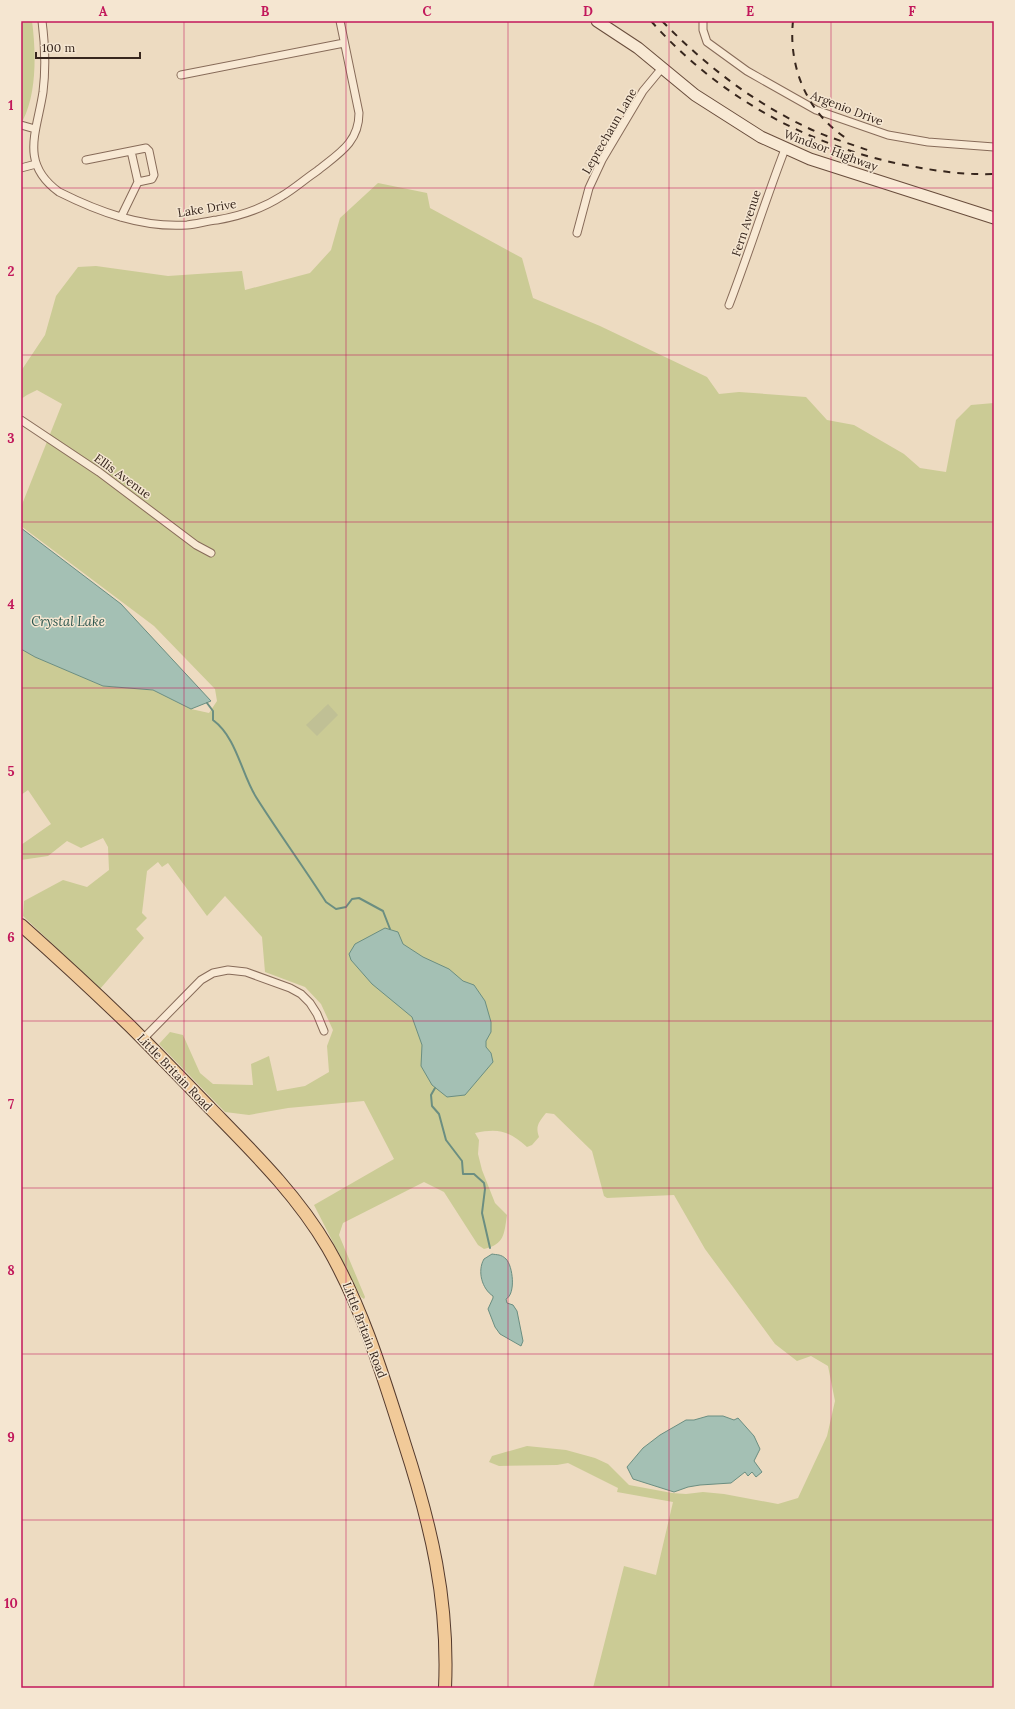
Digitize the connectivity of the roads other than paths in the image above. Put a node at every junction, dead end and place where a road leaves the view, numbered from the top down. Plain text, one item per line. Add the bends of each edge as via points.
1 (42, 21) edge
2 (340, 21) edge
3 (597, 21) edge
4 (703, 21) edge
5 (344, 43) junction
6 (662, 68) junction
7 (181, 75) dead end
8 (21, 125) edge
9 (35, 129) junction
10 (994, 147) edge
11 (785, 149) junction
12 (131, 151) junction
13 (86, 160) dead end
14 (36, 164) junction
15 (21, 168) edge
16 (138, 182) junction
17 (121, 217) junction
18 (994, 218) edge
19 (577, 232) dead end
20 (729, 305) dead end
21 (21, 420) edge
22 (211, 552) dead end
23 (21, 925) edge
24 (324, 1031) dead end
25 (143, 1039) junction
26 (445, 1688) edge

1 - 9 street, Lake Drive via 43,91
2 - 5 street, Lake Drive
3 - 6 main road, Windsor Highway via 638,48
4 - 10 street, Argenio Drive via 702,30 706,42 746,71 816,110 888,135 928,142
5 - 7 street
5 - 17 street, Lake Drive via 359,113 359,124 353,138 334,158 283,196 244,214 188,225
6 - 11 main road, Windsor Highway via 735,121
6 - 19 street, Leprechaun Lane via 643,92 602,160 589,188
8 - 9 street
9 - 14 street, Lake Drive via 33,152
11 - 18 main road, Windsor Highway
11 - 20 street, Fern Avenue
12 - 13 street
12 - 16 street
12 - 16 street via 146,148 149,151 154,175 152,179
14 - 15 street
14 - 17 street, Lake Drive via 41,174 59,192
16 - 17 street
21 - 22 street, Ellis Avenue via 100,472 196,545
23 - 25 main road, Little Britain Road
24 - 25 street via 317,1014 301,994 246,972 228,970 213,973 201,980
25 - 26 main road, Little Britain Road via 280,1181 302,1208 346,1281 373,1345 426,1513 442,1594 446,1644

